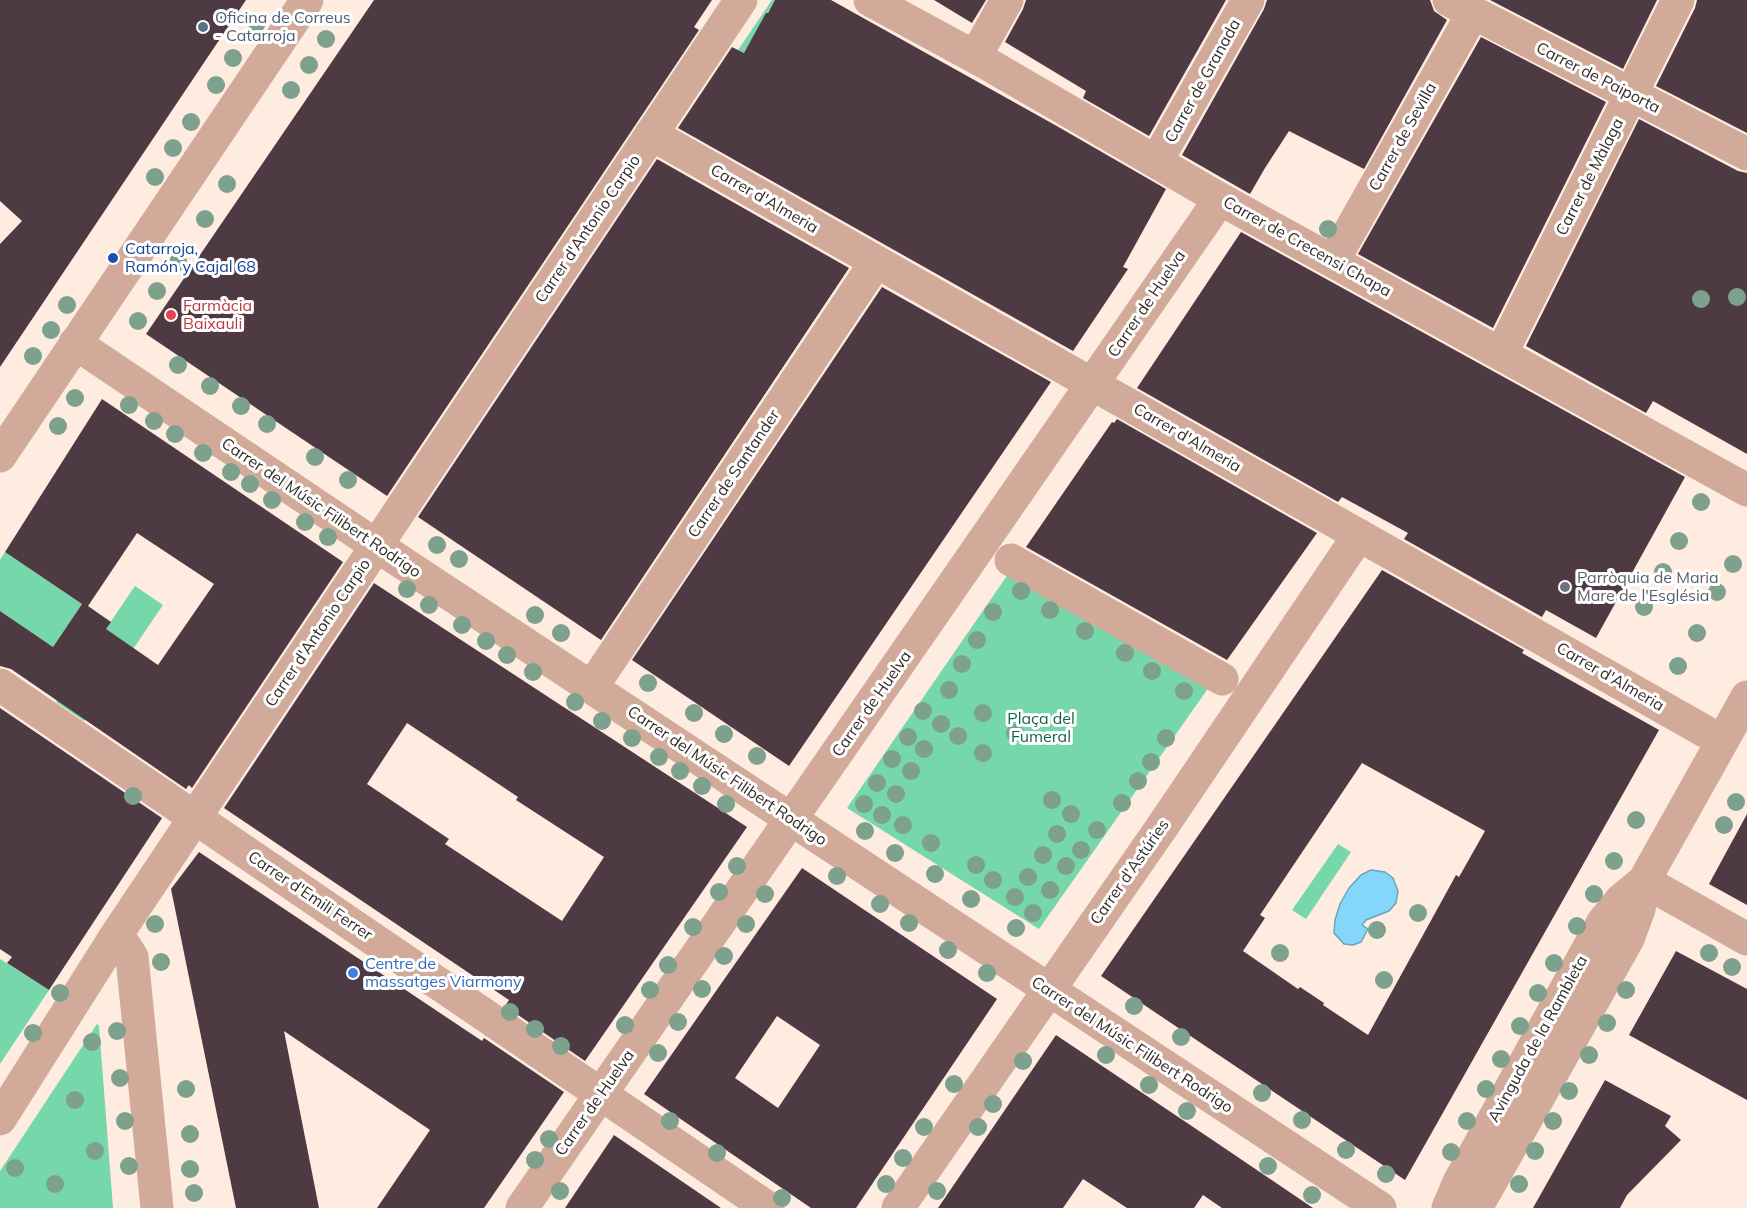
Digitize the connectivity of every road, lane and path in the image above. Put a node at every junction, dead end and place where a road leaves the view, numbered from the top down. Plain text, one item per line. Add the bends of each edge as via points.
1 (307, 0) edge
2 (741, 0) edge
3 (870, 0) edge
4 (1007, 0) edge
5 (1248, 0) edge
6 (1678, 0) edge
7 (1461, 6) edge
8 (975, 57) junction
9 (1632, 96) junction
10 (651, 134) junction
11 (1747, 154) edge
12 (1156, 162) junction
13 (1220, 199) junction
14 (1333, 261) junction
15 (876, 262) junction
16 (75, 343) junction
17 (1501, 354) junction
18 (1092, 384) junction
19 (1, 450) edge
20 (1747, 490) edge
21 (1359, 536) junction
22 (377, 546) junction
23 (1011, 560) dead end
24 (1222, 679) dead end
25 (0, 686) edge
26 (592, 687) junction
27 (1747, 697) edge
28 (1722, 741) junction
29 (195, 818) junction
30 (792, 820) junction
31 (1644, 881) junction
32 (115, 937) junction
33 (1747, 939) edge
34 (1048, 990) junction
35 (601, 1095) junction
36 (0, 1119) edge
37 (157, 1208) edge
38 (522, 1208) edge
39 (768, 1208) edge
40 (898, 1208) edge
41 (1380, 1208) edge
42 (1448, 1208) edge
43 (1476, 1208) edge

1 - 16 street
2 - 10 street, Carrer d'Antonio Carpio
3 - 8 street, Carrer de Crecensi Chapa
4 - 8 street
5 - 12 street, Carrer de Granada
6 - 9 street, Carrer de Màlaga
7 - 9 street, Carrer de Paiporta
7 - 14 street, Carrer de Sevilla
8 - 12 street, Carrer de Crecensi Chapa
9 - 11 street, Carrer de Paiporta
9 - 17 street, Carrer de Màlaga
10 - 15 street, Carrer d'Almeria
10 - 22 street, Carrer d'Antonio Carpio
12 - 13 street, Carrer de Crecensi Chapa
13 - 14 street, Carrer de Crecensi Chapa
13 - 18 street, Carrer de Huelva
14 - 17 street, Carrer de Crecensi Chapa
15 - 18 street, Carrer d'Almeria
15 - 26 street, Carrer de Santander
16 - 19 street
16 - 22 street, Carrer del Músic Filibert Rodrigo
17 - 20 street, Carrer de Crecensi Chapa
18 - 21 street, Carrer d'Almeria
18 - 30 street, Carrer de Huelva
21 - 28 street, Carrer d'Almeria
21 - 34 street, Carrer d'Astúries
22 - 26 street, Carrer del Músic Filibert Rodrigo
22 - 29 street, Carrer d'Antonio Carpio
23 - 24 street
25 - 29 street, Carrer d'Emili Ferrer
26 - 30 street, Carrer del Músic Filibert Rodrigo
27 - 28 street, Avinguda de la Rambleta
28 - 31 street, Avinguda de la Rambleta
29 - 32 street, Carrer d'Antonio Carpio
29 - 35 street, Carrer d'Emili Ferrer
30 - 34 street, Carrer del Músic Filibert Rodrigo
30 - 35 street, Carrer de Huelva
31 - 33 street
31 - 42 street, Avinguda de la Rambleta via 1603,922
31 - 43 street, Avinguda de la Rambleta via 1628,939
32 - 36 street, Carrer d'Antonio Carpio
32 - 37 street via 132,957
34 - 40 street, Carrer d'Astúries
34 - 41 street, Carrer del Músic Filibert Rodrigo
35 - 38 street, Carrer de Huelva
35 - 39 street, Carrer d'Emili Ferrer

